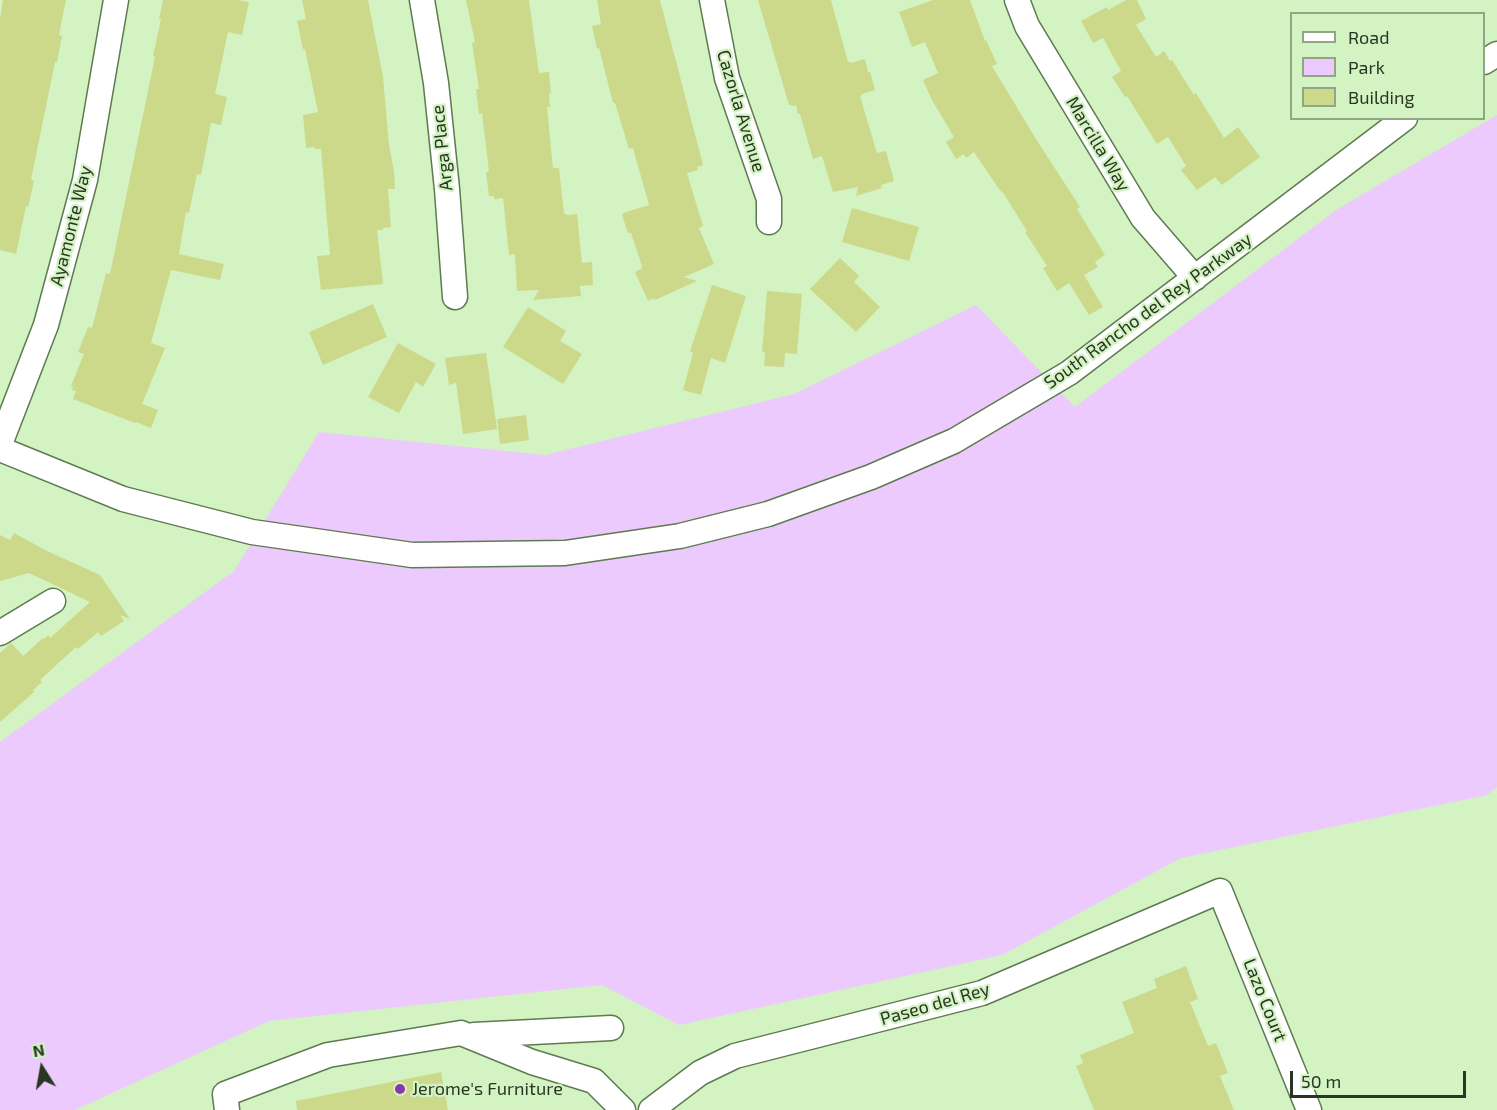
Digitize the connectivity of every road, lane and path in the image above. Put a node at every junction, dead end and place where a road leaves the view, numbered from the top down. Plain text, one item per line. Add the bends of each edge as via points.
1 (116, 0) edge
2 (422, 0) edge
3 (712, 0) edge
4 (1017, 0) edge
5 (1402, 120) edge
6 (769, 222) dead end
7 (1196, 278) junction
8 (455, 297) dead end
9 (0, 447) edge
10 (53, 601) dead end
11 (0, 633) edge
12 (1220, 891) joint
13 (611, 1028) dead end
14 (466, 1035) junction
15 (228, 1110) edge
16 (623, 1110) edge
17 (651, 1110) edge
18 (1309, 1110) edge

1 - 9 street, Ayamonte Way via 85,180 46,325
2 - 8 street, Arga Place via 436,83
3 - 6 street, Cazorla Avenue via 727,78 769,199
4 - 7 street, Marcilla Way via 1027,26 1143,218
5 - 7 street, South Rancho del Rey Parkway
7 - 9 street, South Rancho del Rey Parkway via 1069,373 954,441 871,477 768,514 680,536 565,553 412,555 252,532 123,499
10 - 11 street
12 - 17 street, Paseo del Rey via 982,993 735,1056 700,1073
12 - 18 street, Lazo Court
13 - 14 street
14 - 15 street via 327,1055 225,1094
14 - 16 street via 532,1062 594,1081

